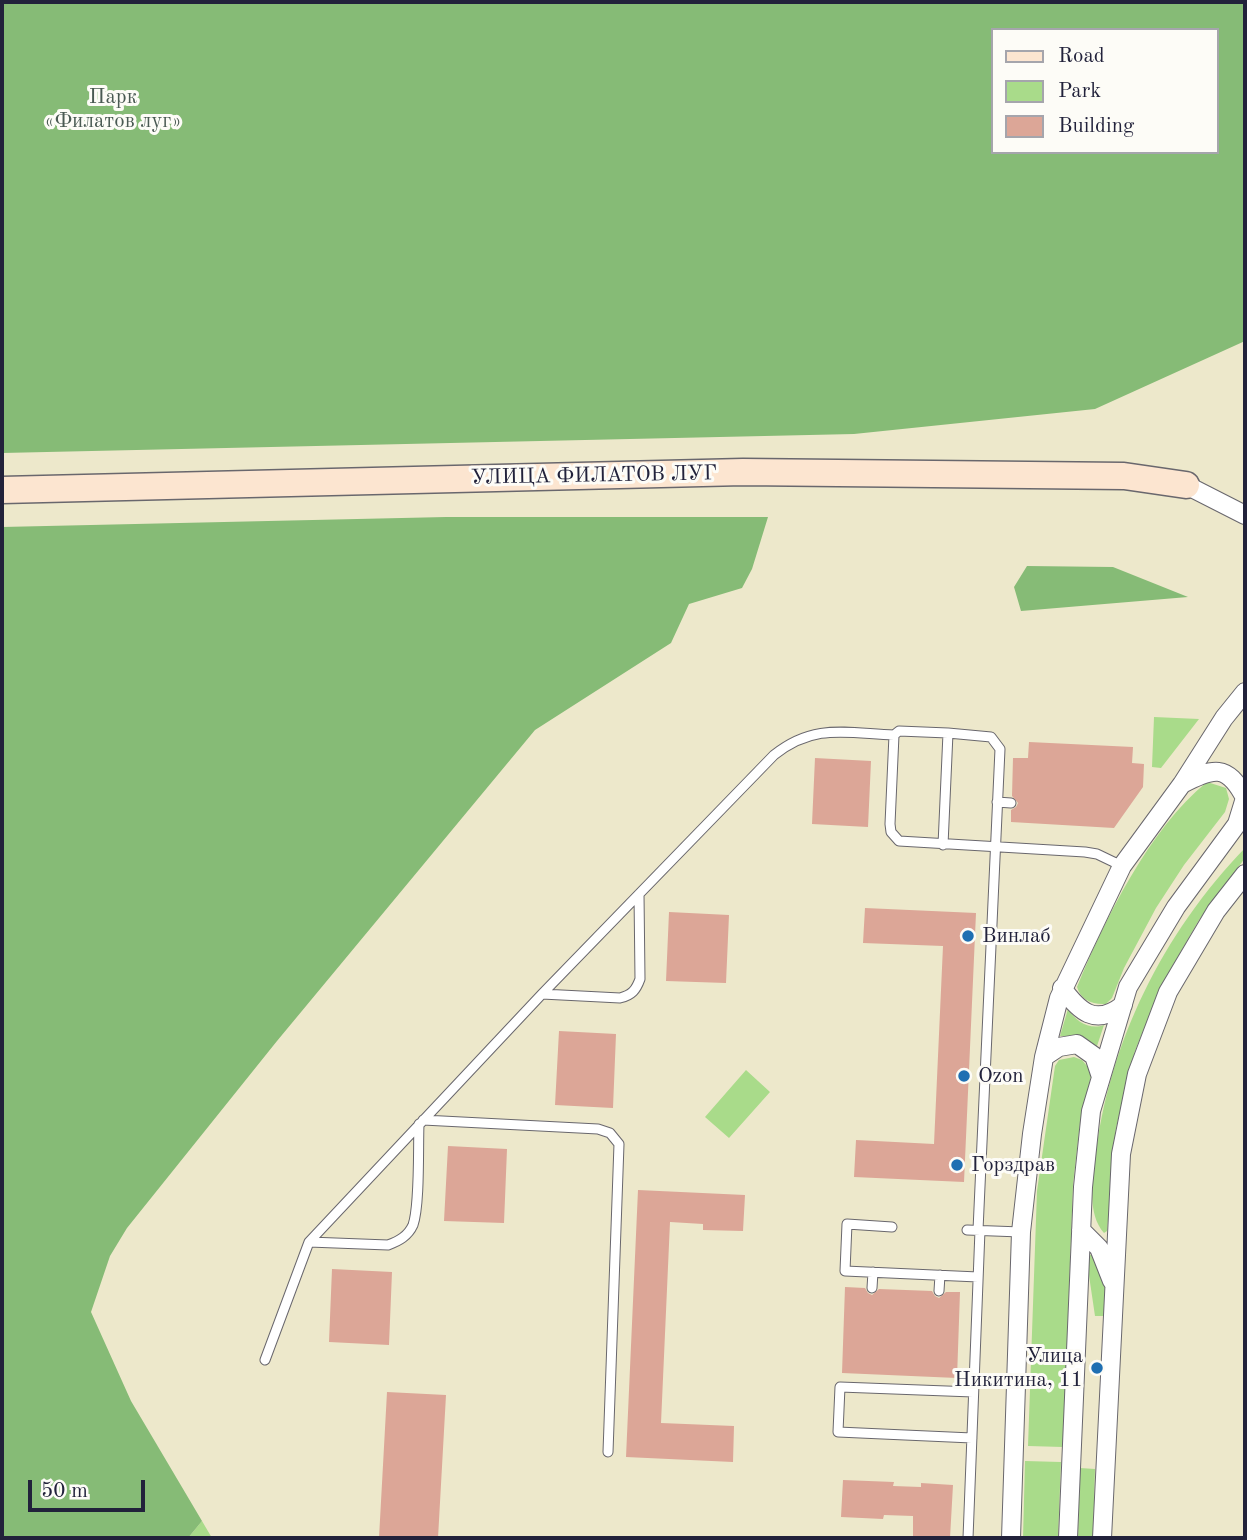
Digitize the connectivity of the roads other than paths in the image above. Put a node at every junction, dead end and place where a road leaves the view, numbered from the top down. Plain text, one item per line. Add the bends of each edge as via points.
1 (1186, 485) junction
2 (2, 490) edge
3 (1245, 498) edge
4 (1245, 515) edge
5 (1245, 692) edge
6 (948, 733) junction
7 (894, 735) junction
8 (1182, 784) junction
9 (997, 802) junction
10 (1011, 803) dead end
11 (1241, 819) edge
12 (943, 845) junction
13 (995, 848) junction
14 (1122, 866) junction
15 (1245, 874) edge
16 (639, 894) junction
17 (1062, 988) junction
18 (542, 994) junction
19 (1123, 1005) junction
20 (1044, 1057) junction
21 (1101, 1077) junction
22 (421, 1122) junction
23 (892, 1227) dead end
24 (975, 1230) junction
25 (1081, 1230) junction
26 (1021, 1232) junction
27 (309, 1242) junction
28 (873, 1272) junction
29 (940, 1275) junction
30 (978, 1277) junction
31 (872, 1288) dead end
32 (939, 1291) dead end
33 (1115, 1298) junction
34 (265, 1360) dead end
35 (974, 1392) junction
36 (972, 1438) junction
37 (608, 1452) dead end
38 (968, 1538) edge
39 (1011, 1538) edge
40 (1068, 1538) edge
41 (1102, 1538) edge

1 - 2 street, УЛИЦА ФИЛАТОВ ЛУГ via 1124,476 743,472
1 - 3 street, УЛИЦА ФИЛАТОВ ЛУГ
1 - 4 street, УЛИЦА ФИЛАТОВ ЛУГ
5 - 8 street
6 - 7 lane via 899,731
6 - 9 lane via 995,740 1000,749
6 - 12 lane
7 - 12 lane via 891,832 905,843
7 - 16 lane via 821,732 785,746
8 - 11 street via 1206,771 1236,780 1245,798
8 - 14 street
9 - 10 lane
9 - 13 lane
11 - 19 street via 1176,907 1128,987
12 - 13 lane
13 - 14 lane via 1085,852
13 - 24 lane
14 - 17 street
15 - 33 street via 1216,911 1168,992 1137,1074 1121,1154
16 - 18 lane
16 - 18 lane via 637,989 620,998
17 - 19 street via 1077,1008 1092,1016 1112,1014
17 - 20 street
18 - 22 lane
19 - 21 street
20 - 21 street via 1059,1047 1077,1044 1094,1056
20 - 26 street
21 - 25 street via 1091,1111
22 - 27 lane
22 - 27 lane via 415,1215 408,1232 388,1245
22 - 37 lane via 598,1129 610,1132 619,1144
23 - 28 lane via 847,1224 845,1271
24 - 26 lane
24 - 30 lane
25 - 33 street via 1099,1248
25 - 40 street
26 - 39 street
27 - 34 lane
28 - 29 lane
28 - 31 lane
29 - 30 lane
29 - 32 lane
30 - 35 lane
33 - 41 street
35 - 36 lane
35 - 36 lane via 840,1387 838,1432
36 - 38 lane

